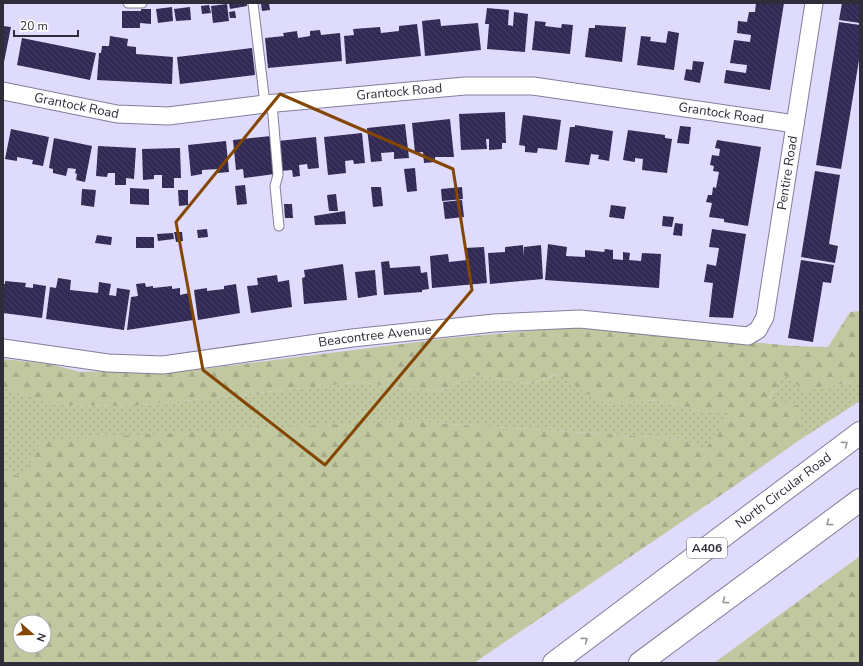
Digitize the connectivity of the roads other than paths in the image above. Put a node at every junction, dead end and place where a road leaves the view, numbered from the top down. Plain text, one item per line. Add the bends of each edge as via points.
1 (128, 3) edge
2 (142, 3) edge
3 (253, 3) edge
4 (814, 3) edge
5 (3, 91) edge
6 (269, 104) junction
7 (795, 124) junction
8 (279, 226) dead end
9 (748, 336) joint
10 (3, 348) edge
11 (860, 433) edge
12 (860, 500) edge
13 (554, 663) edge
14 (640, 663) edge

1 - 2 lane
3 - 6 lane
4 - 7 street, Pentire Road
5 - 6 street, Grantock Road via 118,114 168,116
6 - 7 street, Grantock Road via 465,86 533,86
6 - 8 lane via 278,175 275,186
7 - 9 street, Pentire Road via 765,316 758,330
9 - 10 street, Beacontree Avenue via 580,319 494,323 352,338 163,365 108,363
13 -> 11 highway, North Circular Road / A406
12 -> 14 highway

